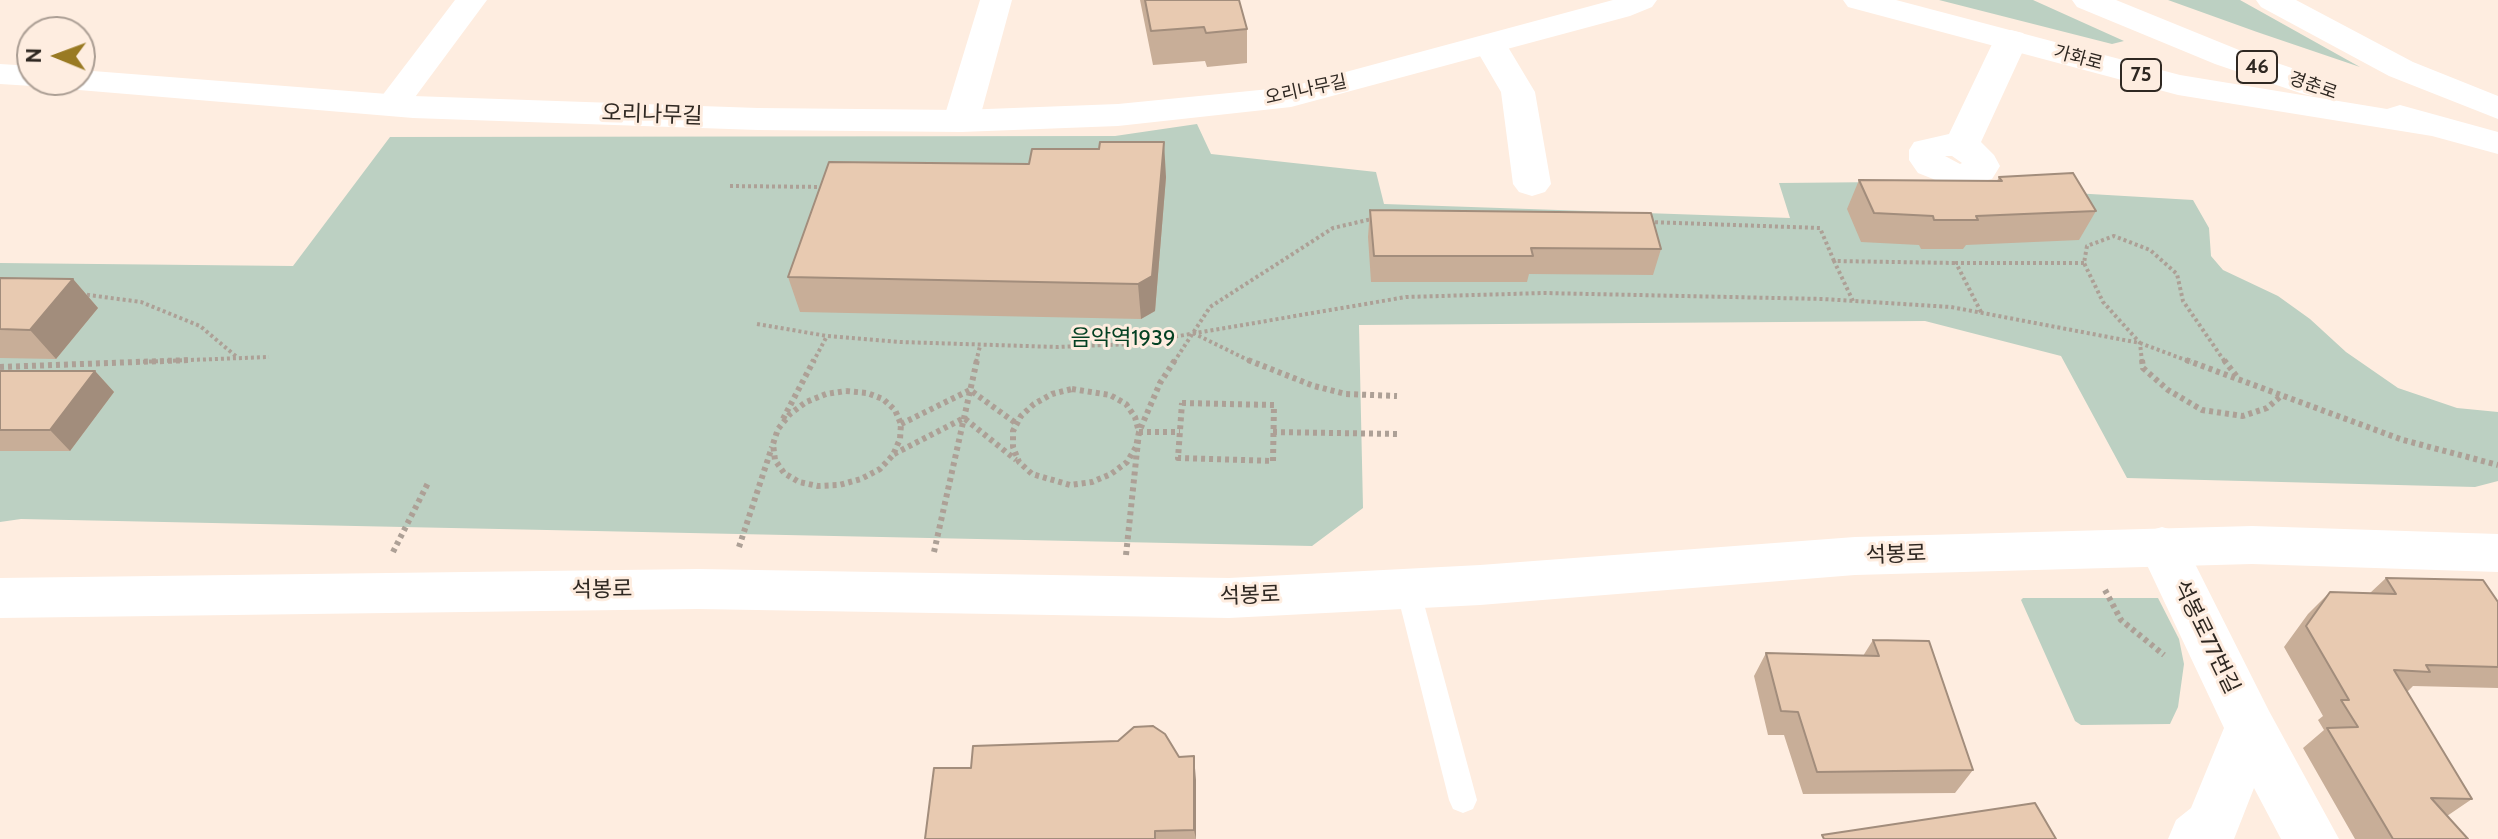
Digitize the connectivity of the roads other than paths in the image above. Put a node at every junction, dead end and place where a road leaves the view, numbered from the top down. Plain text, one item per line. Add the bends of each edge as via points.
1 (471, 0) edge
2 (996, 0) edge
3 (1641, 0) edge
4 (1859, 0) edge
5 (2088, 0) edge
6 (2272, 0) edge
7 (2011, 40) junction
8 (1490, 44) junction
9 (96, 81) edge
10 (2427, 81) junction
11 (392, 105) junction
12 (2498, 108) edge
13 (2498, 116) edge
14 (961, 121) junction
15 (2429, 126) junction
16 (2498, 143) edge
17 (1961, 146) dead end
18 (1532, 184) dead end
19 (2162, 546) junction
20 (2497, 552) edge
21 (1408, 589) junction
22 (0, 598) edge
23 (2250, 728) junction
24 (1463, 800) dead end
25 (2196, 839) edge
26 (2311, 839) edge

1 - 11 main road
2 - 14 main road
3 - 8 main road, 오리나무길
4 - 7 main road, 가화로 / 75
5 - 15 main road, 경춘로 / 46 via 2227,57
6 - 10 main road
7 - 15 main road, 가화로 / 75 via 2178,85
7 - 17 main road
8 - 14 main road, 오리나무길 via 1291,97 1118,115
8 - 18 main road via 1518,92
9 - 11 main road, 오리나무길
10 - 12 main road
10 - 13 main road
11 - 14 main road, 오리나무길
15 - 16 main road, 경춘로 / 46
19 - 20 main road, 석봉로
19 - 21 main road, 석봉로 via 1855,556
19 - 23 main road, 석봉로77번길
21 - 22 main road, 석봉로 via 1229,598 726,590
21 - 24 lane
23 - 25 main road via 2212,826
23 - 26 main road, 석봉로77번길

